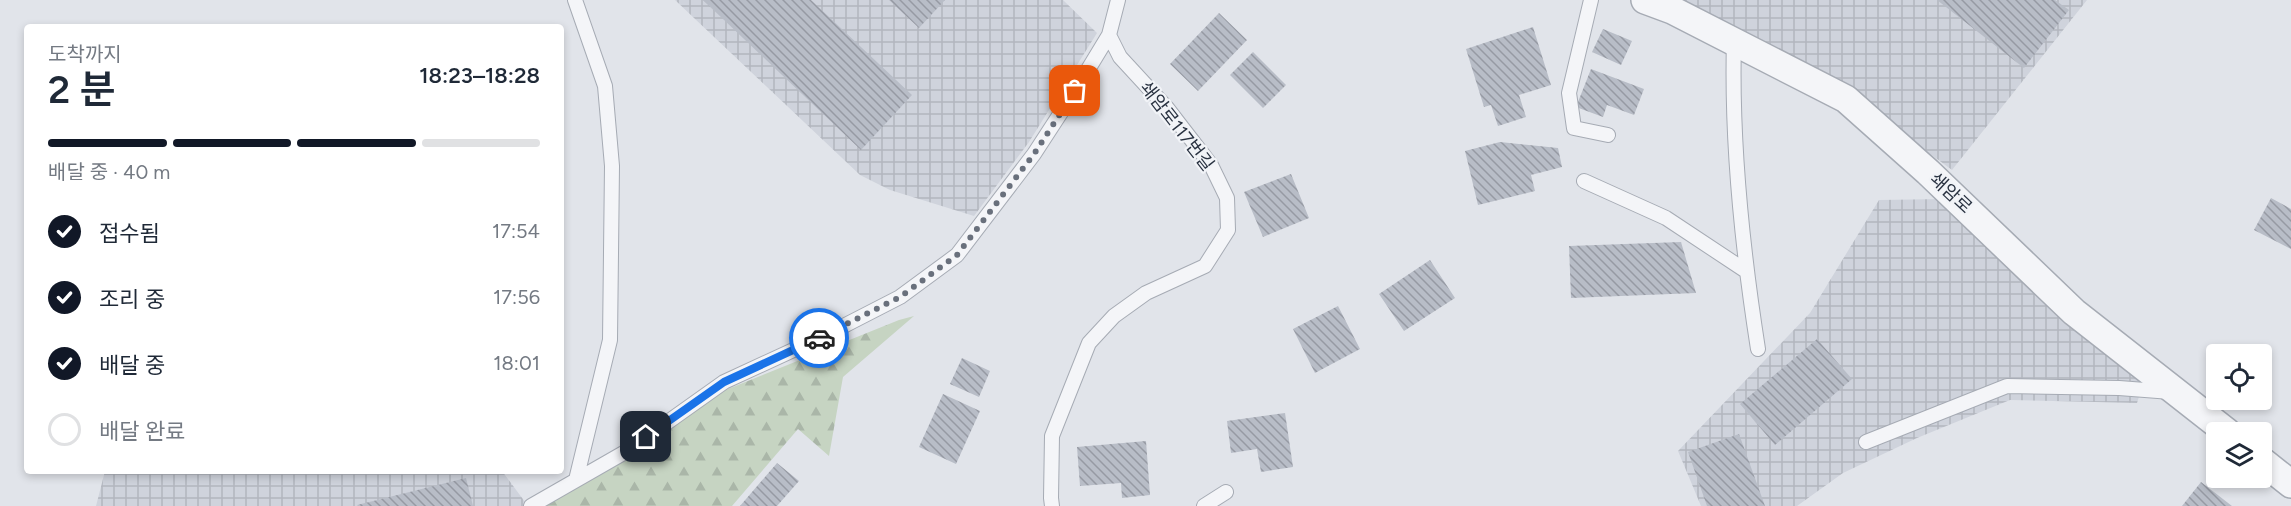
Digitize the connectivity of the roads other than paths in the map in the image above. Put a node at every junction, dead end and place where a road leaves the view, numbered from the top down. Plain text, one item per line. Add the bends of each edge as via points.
1 (575, 0) edge
2 (1118, 0) edge
3 (1591, 0) edge
4 (1645, 0) edge
5 (1109, 35) junction
6 (1734, 41) junction
7 (1608, 135) dead end
8 (1584, 181) dead end
9 (1746, 271) junction
10 (1758, 349) dead end
11 (2180, 393) junction
12 (2215, 422) edge
13 (1866, 442) dead end
14 (2272, 469) edge
15 (576, 480) junction
16 (2291, 484) edge
17 (1226, 492) dead end
18 (531, 506) edge
19 (1052, 506) edge
20 (1204, 506) edge

1 - 15 lane via 605,86 612,166 610,340
2 - 5 lane
3 - 7 lane via 1569,93 1574,128
4 - 6 street, 쇄암로
5 - 15 lane via 1034,154 957,255 900,297 724,382 627,451
5 - 19 lane, 쇄암로117번길 via 1120,57 1167,108 1211,165 1227,198 1228,230 1205,266 1146,293 1114,316 1089,343 1052,436
6 - 9 lane via 1732,103
6 - 11 street, 쇄암로 via 1846,99 2074,312
8 - 9 lane via 1666,218
9 - 10 lane
11 - 12 street, 쇄암로
11 - 13 lane via 2007,386
14 - 16 street
15 - 18 lane
17 - 20 lane

